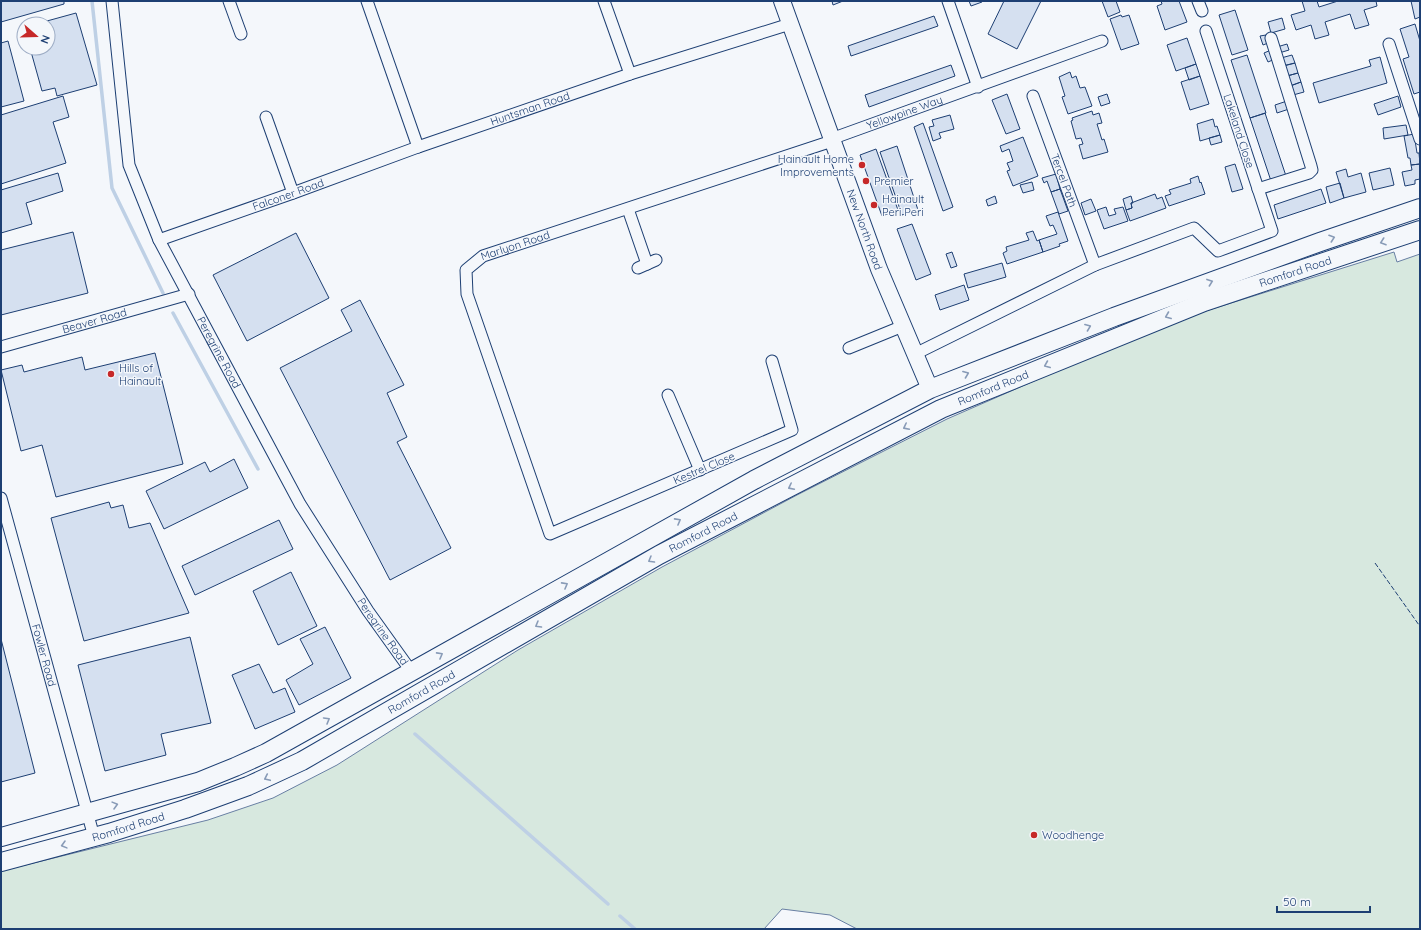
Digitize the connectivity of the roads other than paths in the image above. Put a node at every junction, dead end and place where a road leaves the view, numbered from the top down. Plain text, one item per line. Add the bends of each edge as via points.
1 (112, 1) edge
2 (229, 1) edge
3 (367, 1) edge
4 (604, 1) edge
5 (782, 1) edge
6 (948, 1) edge
7 (790, 24) junction
8 (1206, 31) dead end
9 (241, 34) dead end
10 (1271, 38) dead end
11 (1102, 41) dead end
12 (1389, 44) dead end
13 (630, 74) junction
14 (978, 87) junction
15 (1033, 96) dead end
16 (266, 117) dead end
17 (1420, 139) edge
18 (832, 140) junction
19 (418, 147) junction
20 (1258, 189) junction
21 (293, 193) junction
22 (1420, 208) edge
23 (628, 209) junction
24 (1420, 230) edge
25 (159, 240) junction
26 (647, 264) dead end
27 (1095, 265) junction
28 (188, 294) junction
29 (903, 326) junction
30 (1, 347) edge
31 (849, 348) dead end
32 (915, 354) junction
33 (772, 361) dead end
34 (930, 388) junction
35 (668, 395) dead end
36 (941, 409) junction
37 (700, 470) junction
38 (1, 498) edge
39 (550, 534) joint
40 (411, 671) junction
41 (87, 813) junction
42 (1, 837) edge
43 (94, 837) junction
44 (1, 862) edge

1 - 25 street, Peregrine Road via 129,165
2 - 9 street
3 - 19 street
4 - 13 street
5 - 7 street, New North Road
6 - 14 street
7 - 13 street, Huntsman Road
7 - 18 street, New North Road
8 - 20 street, Lakeland Close
10 - 20 street via 1312,170
11 - 14 street, Yellowpine Way
12 - 17 street
13 - 19 street, Huntsman Road
14 - 18 street, Yellowpine Way
15 - 27 street, Tercel Path
16 - 21 street
18 - 23 street, Marlyon Road
18 - 29 street, New North Road via 879,269
19 - 21 street, Falconer Road
20 - 27 street, Lakeland Close via 1272,231 1218,251 1194,228
21 - 25 street, Falconer Road
34 -> 22 main road, Romford Road via 1114,317
23 - 26 street
23 - 39 street, Marlyon Road via 483,256 466,270 467,294
24 -> 36 main road, Romford Road via 1204,302
25 - 28 street, Peregrine Road
27 - 32 street
28 - 30 street, Beaver Road
28 - 40 street, Peregrine Road via 300,504 368,611
29 - 31 street
29 - 32 street, New North Road
32 - 34 street, New North Road
33 - 37 street, Kestrel Close via 792,430
34 - 36 main road
40 -> 34 main road, Romford Road via 754,480
35 - 37 street
36 -> 43 main road, Romford Road via 659,555 302,761 214,799
37 - 39 street, Kestrel Close
38 - 41 street, Fowler Road
41 -> 40 main road, Romford Road via 198,782 235,767 293,739
41 - 42 main road, Romford Road
41 - 43 street, Fowler Road
43 -> 44 main road, Romford Road

